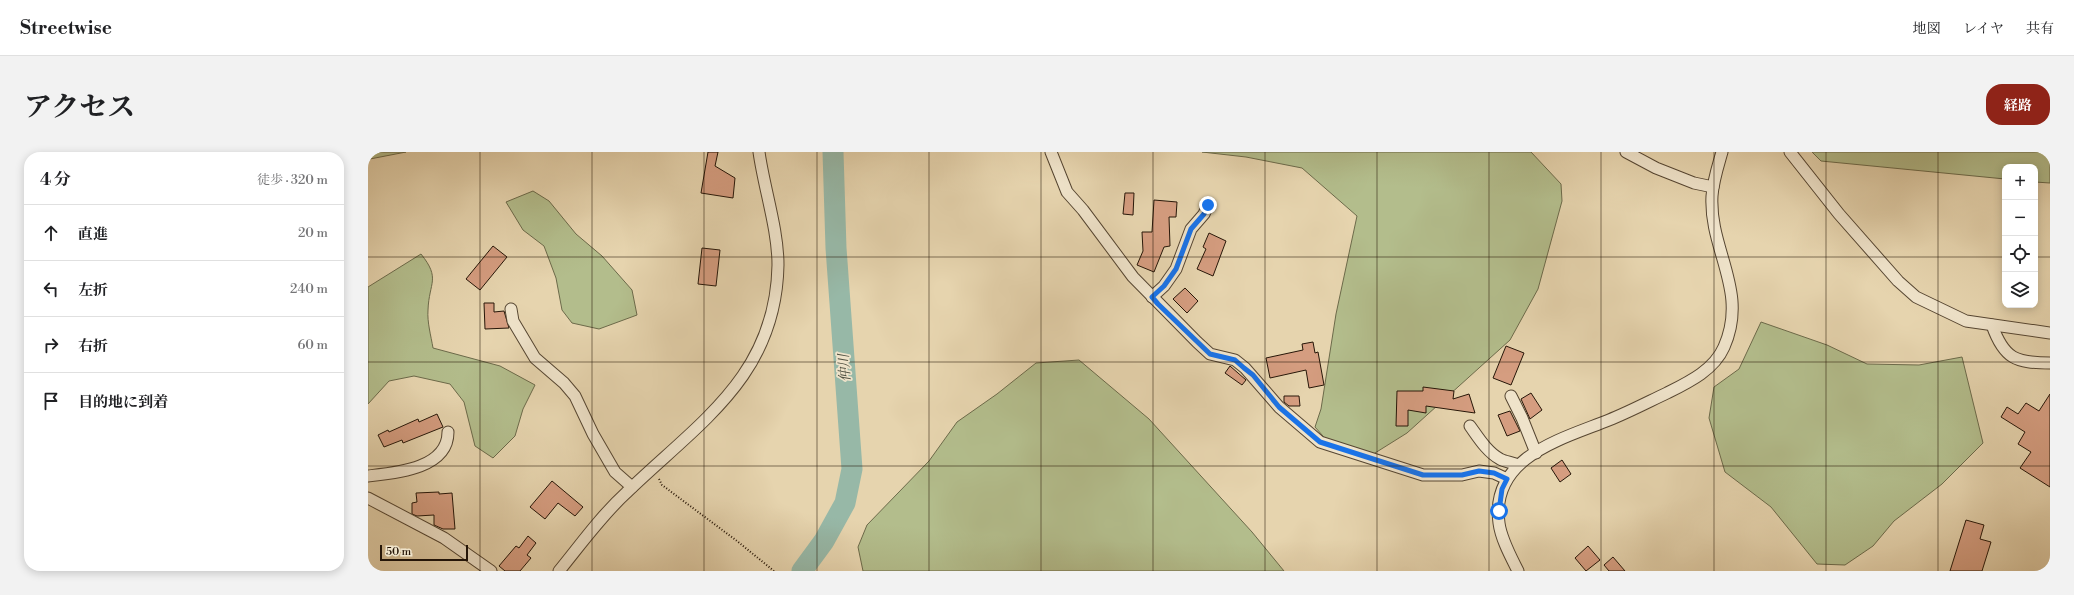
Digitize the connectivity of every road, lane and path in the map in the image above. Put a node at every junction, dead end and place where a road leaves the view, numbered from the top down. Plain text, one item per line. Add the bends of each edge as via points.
1 (759, 152) edge
2 (1051, 152) edge
3 (1626, 152) edge
4 (1722, 152) edge
5 (1790, 152) edge
6 (1713, 187) junction
7 (1208, 205) dead end
8 (1152, 297) junction
9 (511, 309) dead end
10 (1992, 325) junction
11 (2050, 333) edge
12 (2050, 363) edge
13 (1511, 396) dead end
14 (1470, 426) dead end
15 (448, 432) dead end
16 (1536, 453) junction
17 (1518, 465) junction
18 (652, 467) junction
19 (368, 476) edge
20 (1507, 479) junction
21 (632, 487) junction
22 (368, 498) edge
23 (491, 571) edge
24 (560, 571) edge
25 (774, 571) edge
26 (1518, 571) edge

1 - 18 street via 778,264 776,298 770,320 761,345 738,384 717,410
2 - 8 street via 1067,192 1133,277
3 - 6 street via 1656,168 1694,183
4 - 6 street
5 - 10 street via 1839,214 1910,292 1966,320
6 - 16 street via 1715,226 1733,294 1733,318 1725,346 1719,356 1693,380 1610,420 1560,438
7 - 8 street via 1191,229 1176,269
8 - 20 street via 1210,354 1235,360 1253,375 1279,407 1320,442 1423,475 1462,475 1479,471 1494,473
9 - 21 street via 513,322 535,358 575,396 615,472
10 - 11 street
10 - 12 street via 2011,358 2033,363
13 - 16 street
14 - 17 street via 1491,452 1501,460
15 - 19 street via 446,446 440,455 426,463 403,471
16 - 17 street
17 - 20 street
18 - 21 street
18 - 25 path via 662,485
20 - 26 street via 1499,503 1499,524
21 - 24 street via 603,517
22 - 23 street via 444,538

